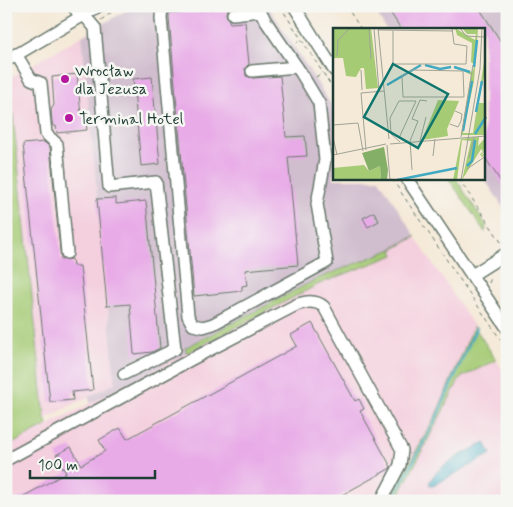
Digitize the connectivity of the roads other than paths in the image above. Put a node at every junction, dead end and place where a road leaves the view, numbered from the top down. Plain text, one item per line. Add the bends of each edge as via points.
1 (73, 6) edge
2 (99, 6) edge
3 (162, 6) edge
4 (294, 6) edge
5 (259, 9) edge
6 (233, 14) dead end
7 (82, 16) junction
8 (11, 57) edge
9 (297, 67) junction
10 (333, 68) edge
11 (252, 71) dead end
12 (407, 180) edge
13 (506, 250) edge
14 (67, 253) dead end
15 (472, 275) junction
16 (507, 328) edge
17 (124, 374) dead end
18 (6, 460) edge
19 (381, 501) edge

1 - 7 street
2 - 7 street
3 - 9 street via 161,28 188,316 197,327 214,324 326,262 317,204 325,160 319,103
4 - 10 street
5 - 6 street
5 - 9 street
7 - 8 street
7 - 17 street via 95,28 109,187 156,182 176,349
8 - 14 street via 31,79 41,82 46,134 57,144
9 - 11 street
12 - 15 street
13 - 15 street
15 - 16 street
18 - 19 street via 212,348 296,305 311,301 324,307 402,450 400,465

